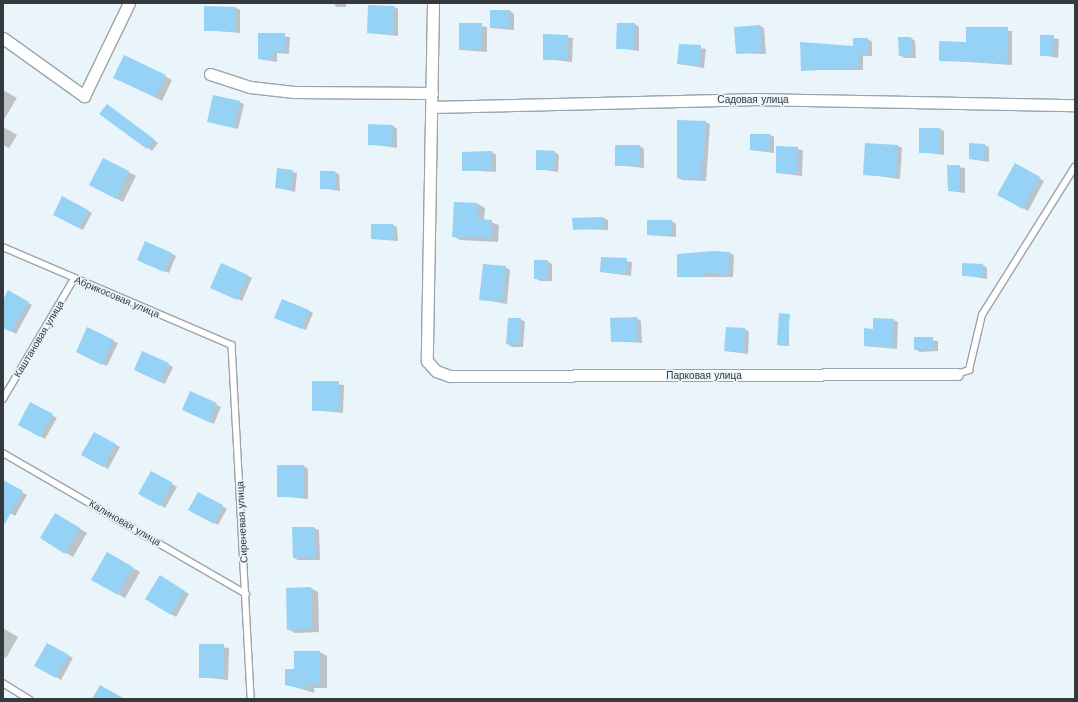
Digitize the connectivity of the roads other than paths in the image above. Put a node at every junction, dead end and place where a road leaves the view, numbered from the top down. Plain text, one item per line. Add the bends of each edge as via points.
1 (129, 3) edge
2 (433, 3) edge
3 (3, 38) edge
4 (210, 74) dead end
5 (432, 93) junction
6 (1075, 105) edge
7 (432, 107) junction
8 (1075, 167) edge
9 (3, 247) edge
10 (74, 279) junction
11 (232, 345) joint
12 (957, 374) joint
13 (3, 399) edge
14 (3, 453) edge
15 (246, 594) junction
16 (3, 683) edge
17 (29, 699) edge
18 (251, 699) edge

1 - 3 street via 84,96
2 - 5 street
4 - 5 street via 250,87 294,92
5 - 7 street
6 - 7 street, Садовая улица via 752,99
7 - 12 street, Парковая улица via 428,361 436,372 450,376
8 - 12 lane via 982,315 971,366
9 - 10 lane, Абрикосовая улица
10 - 11 lane, Абрикосовая улица
10 - 13 lane, Каштановая улица
11 - 15 lane, Сиреневая улица
14 - 15 lane, Калиновая улица
15 - 18 lane, Сиреневая улица
16 - 17 lane

